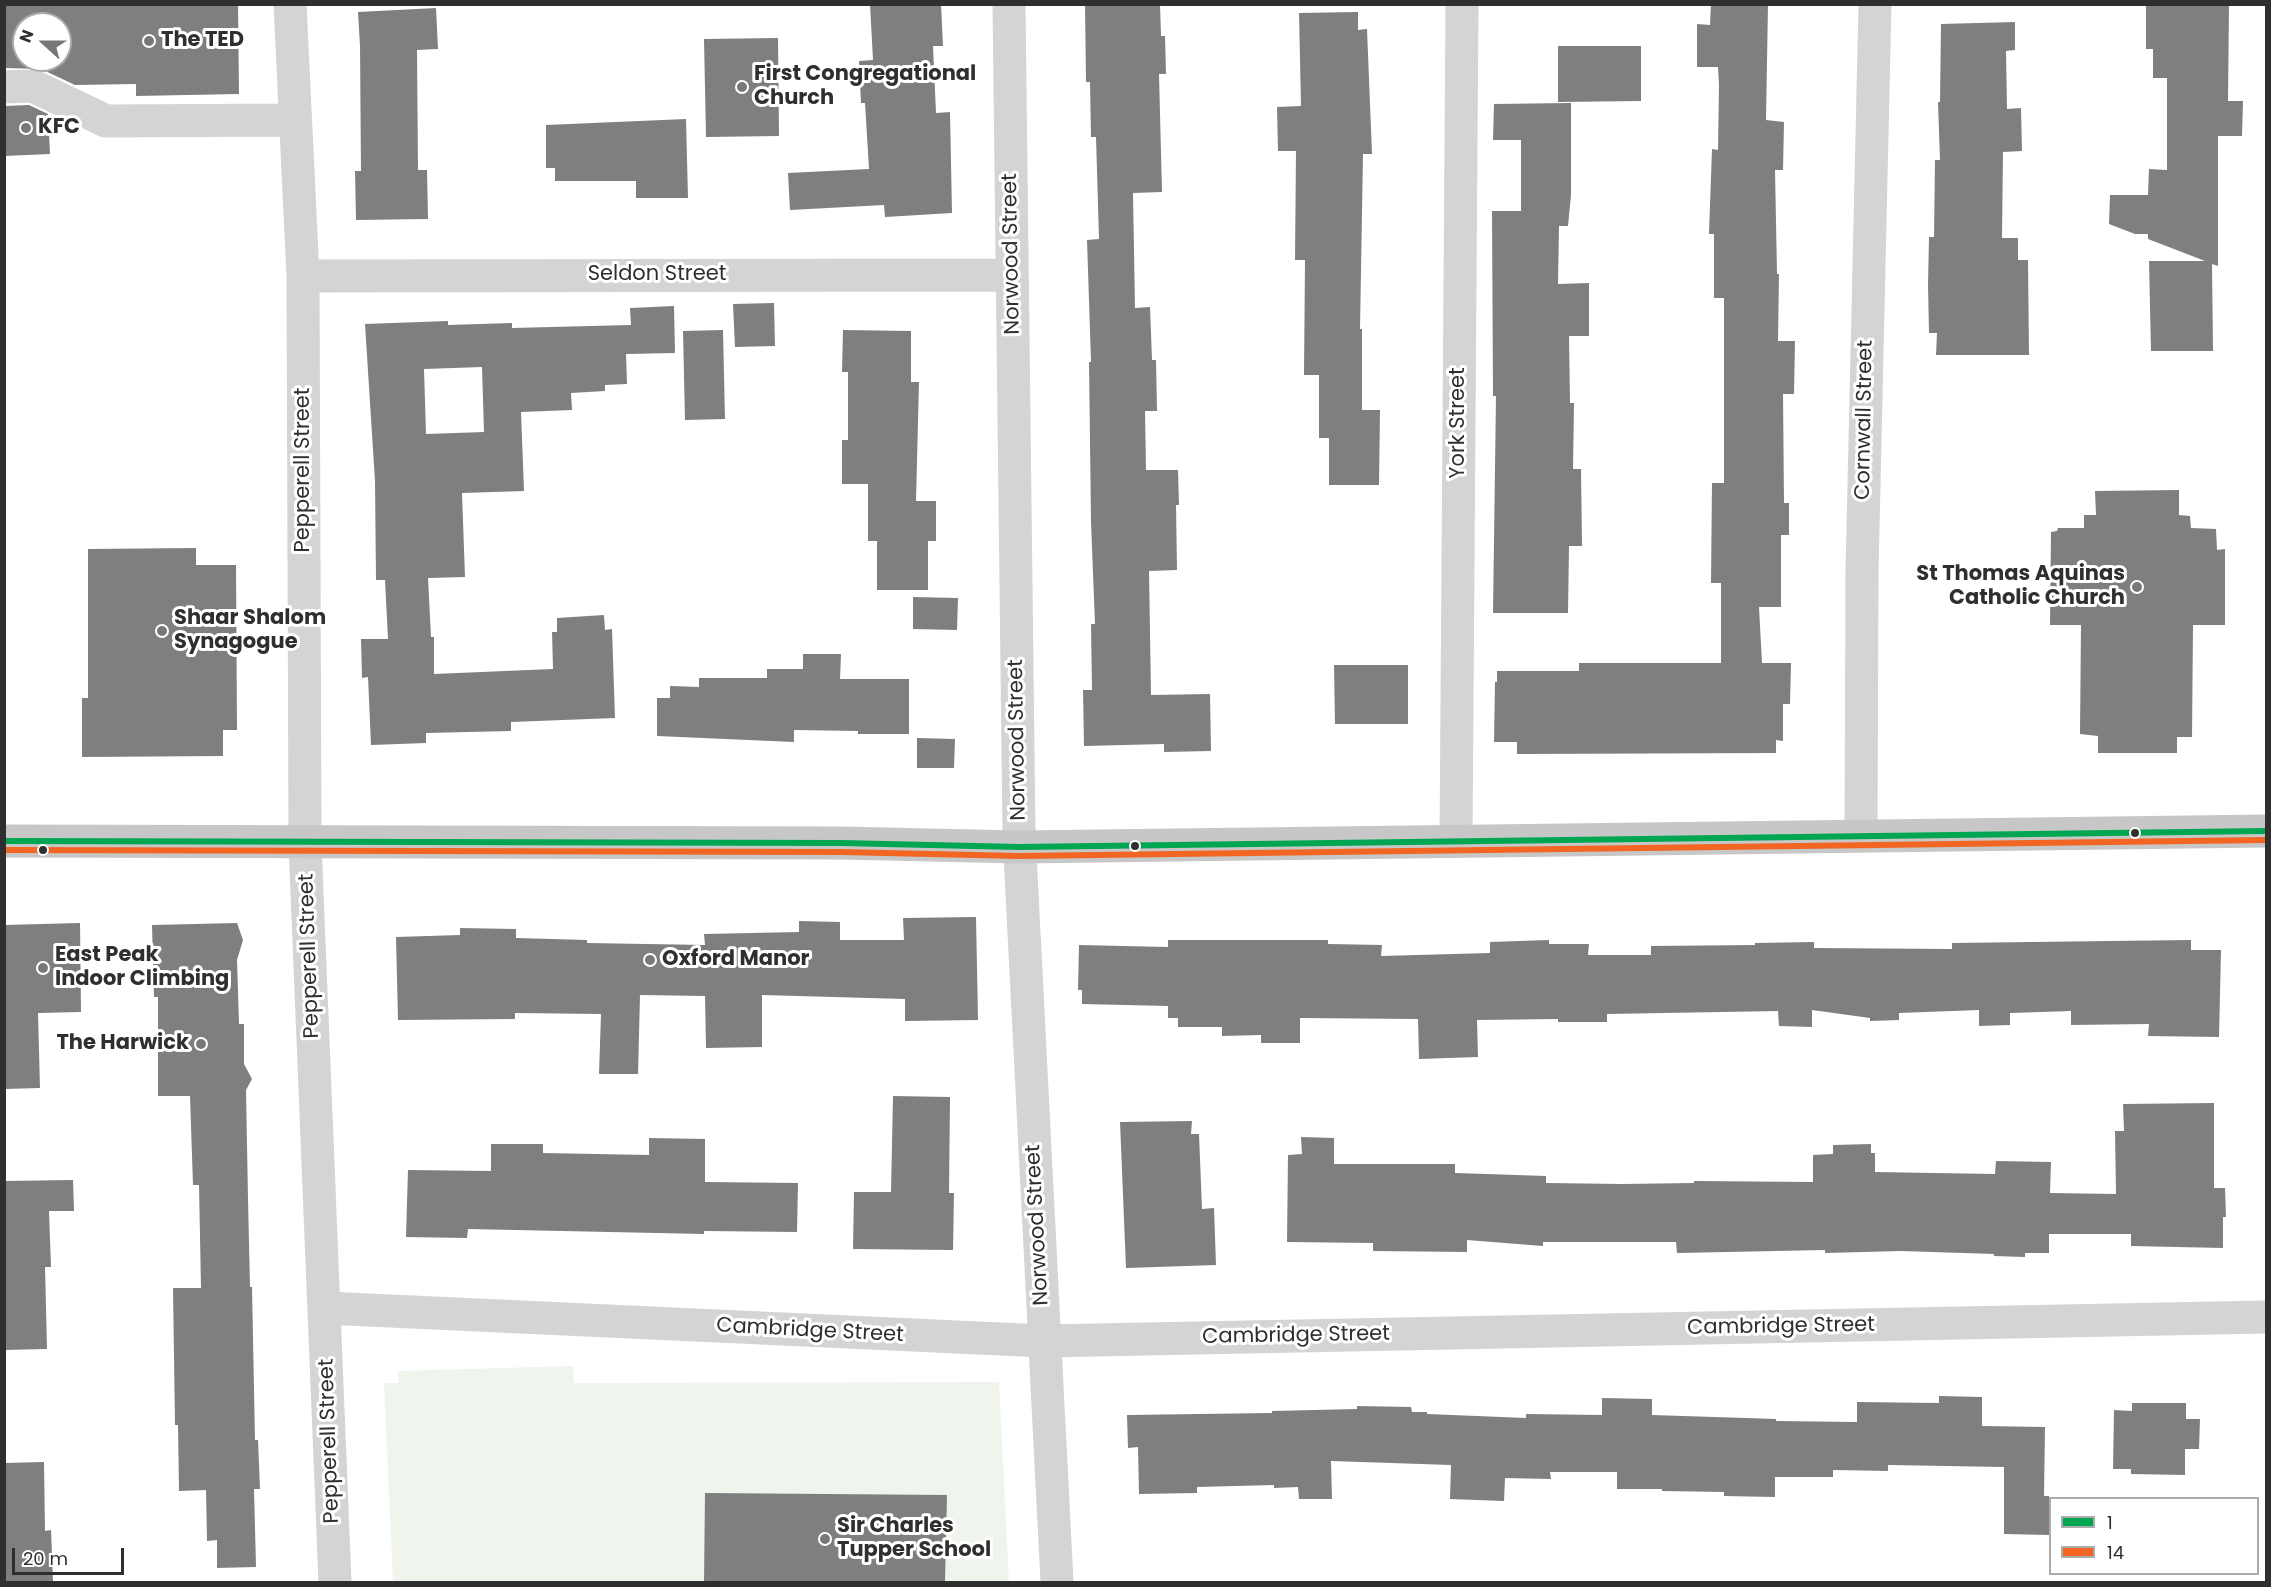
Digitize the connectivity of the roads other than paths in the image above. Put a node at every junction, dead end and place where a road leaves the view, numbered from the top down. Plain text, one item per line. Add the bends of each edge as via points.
1 (290, 4) edge
2 (1009, 4) edge
3 (1462, 4) edge
4 (1875, 4) edge
5 (4, 87) edge
6 (295, 120) junction
7 (1012, 275) junction
8 (303, 276) junction
9 (2266, 831) edge
10 (1861, 835) junction
11 (4, 841) edge
12 (1456, 841) junction
13 (305, 843) junction
14 (1019, 847) junction
15 (325, 1308) junction
16 (2266, 1317) edge
17 (1044, 1341) junction
18 (335, 1582) edge
19 (1057, 1582) edge

1 - 6 street, Pepperell Street
2 - 7 street, Norwood Street
3 - 12 street, York Street
4 - 10 street, Cornwall Street via 1862,572
5 - 6 street via 33,86 106,121
6 - 8 street, Pepperell Street
7 - 8 street, Seldon Street
7 - 14 street, Norwood Street
8 - 13 street, Pepperell Street
9 - 10 main road
10 - 12 main road
11 - 13 main road
12 - 14 main road
13 - 14 main road
13 - 15 street, Pepperell Street
14 - 17 street, Norwood Street
15 - 17 street, Cambridge Street
15 - 18 street, Pepperell Street
16 - 17 street, Cambridge Street
17 - 19 street, Norwood Street

